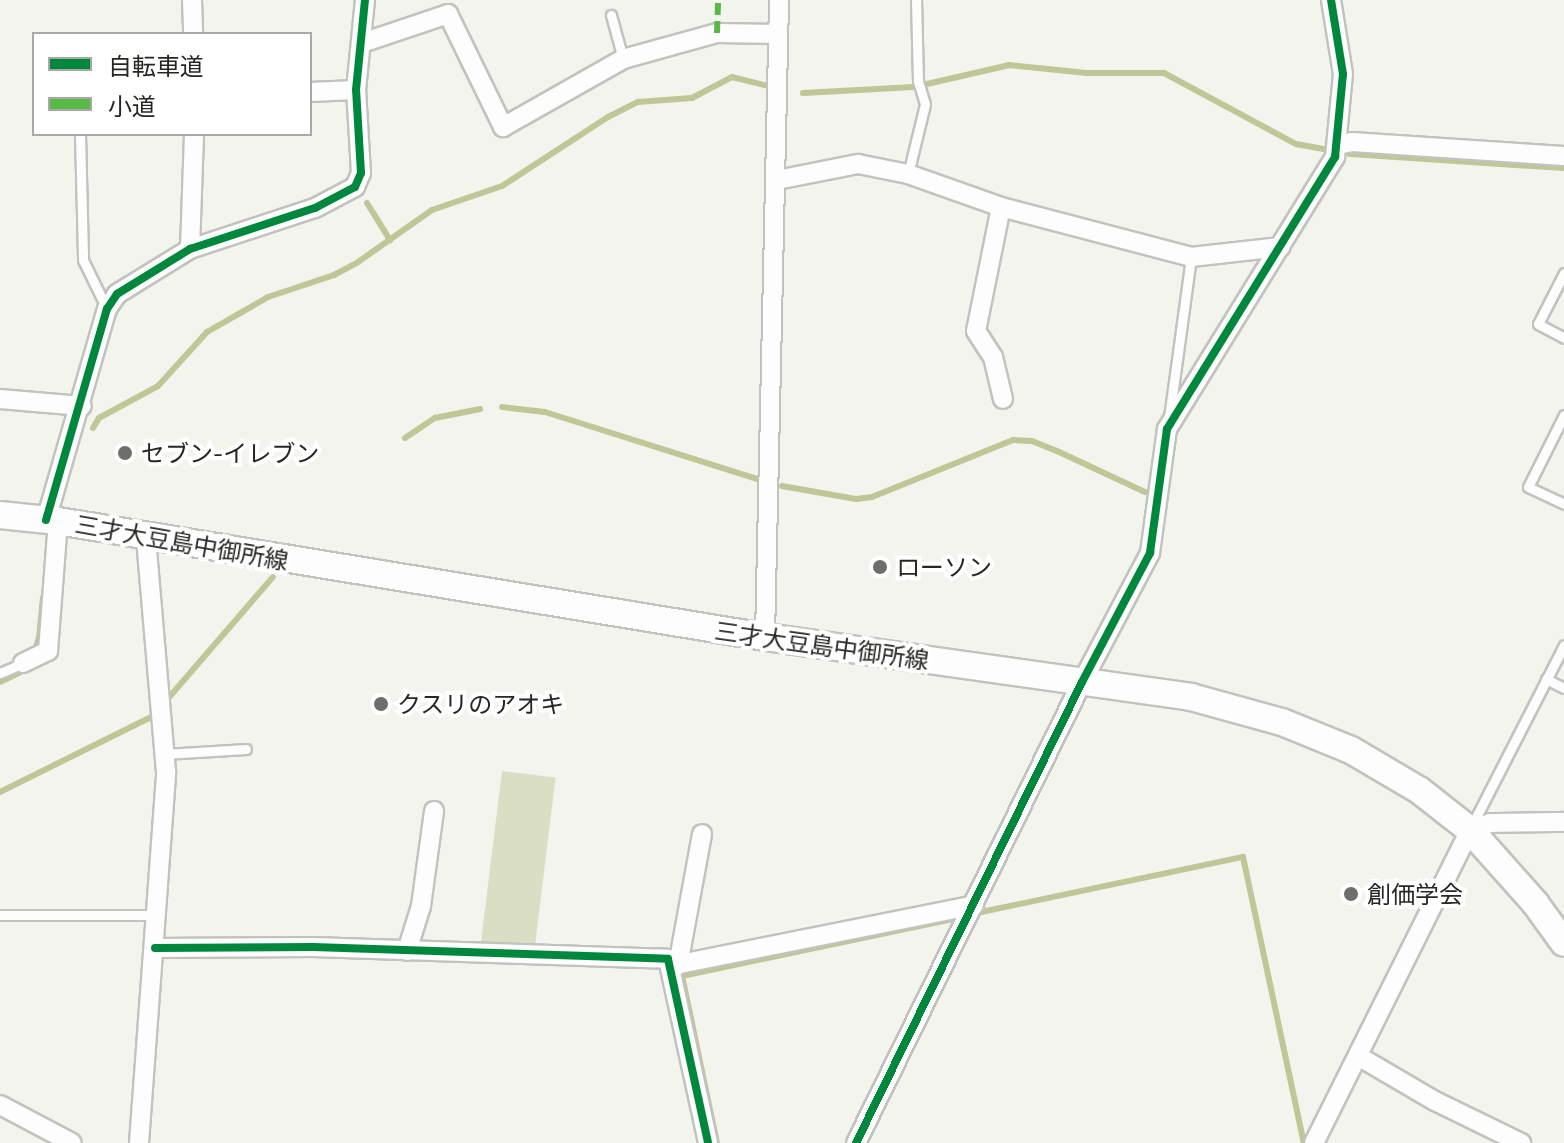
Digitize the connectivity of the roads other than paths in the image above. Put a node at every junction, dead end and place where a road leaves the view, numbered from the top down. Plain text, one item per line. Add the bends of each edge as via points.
1 (192, 0) edge
2 (365, 0) edge
3 (779, 0) edge
4 (916, 0) edge
5 (1331, 0) edge
6 (611, 15) dead end
7 (193, 32) edge
8 (778, 34) junction
9 (362, 43) junction
10 (623, 59) junction
11 (356, 90) junction
12 (312, 92) edge
13 (80, 136) edge
14 (194, 136) edge
15 (1336, 151) junction
16 (1564, 156) edge
17 (908, 174) junction
18 (777, 180) junction
19 (1001, 207) junction
20 (1280, 247) junction
21 (190, 249) junction
22 (1191, 257) junction
23 (1564, 273) edge
24 (107, 309) junction
25 (1564, 338) edge
26 (0, 399) edge
27 (1003, 399) dead end
28 (82, 406) junction
29 (1564, 415) edge
30 (1167, 429) junction
31 (1564, 504) edge
32 (0, 515) edge
33 (52, 520) junction
34 (146, 537) junction
35 (765, 637) junction
36 (1564, 645) edge
37 (31, 660) joint
38 (0, 673) edge
39 (1546, 679) junction
40 (1082, 682) junction
41 (1564, 688) edge
42 (246, 749) dead end
43 (165, 754) junction
44 (434, 811) dead end
45 (1564, 822) edge
46 (1470, 830) junction
47 (702, 834) dead end
48 (974, 905) junction
49 (0, 915) edge
50 (158, 915) junction
51 (1564, 943) edge
52 (155, 948) junction
53 (407, 951) junction
54 (674, 966) junction
55 (1358, 1056) junction
56 (0, 1105) edge
57 (72, 1143) edge
58 (139, 1143) edge
59 (708, 1143) edge
60 (856, 1143) edge
61 (1314, 1143) edge
62 (1521, 1143) edge

1 - 7 street
2 - 9 street
3 - 8 street
4 - 17 lane via 919,85 925,104
5 - 15 street via 1343,74
6 - 10 lane
8 - 10 street via 717,33
8 - 18 street
9 - 10 street via 450,11 503,127
9 - 11 street
11 - 12 street
11 - 21 street via 361,173 355,187 315,208
13 - 24 lane via 83,260
14 - 21 street
15 - 16 street via 1352,142
15 - 20 street
17 - 18 street via 858,164
17 - 19 street
18 - 35 street
19 - 22 street
19 - 27 street via 976,331 993,357
20 - 22 street
20 - 30 street
21 - 24 street via 117,294
22 - 30 lane
23 - 25 lane via 1538,324
24 - 28 street
26 - 28 street
28 - 33 street
29 - 31 lane via 1528,487
30 - 40 street via 1150,553
32 - 33 main road, 三才大豆島中御所線
33 - 34 main road, 三才大豆島中御所線
33 - 37 street via 52,629 48,651
34 - 35 main road, 三才大豆島中御所線
34 - 43 street
35 - 40 main road, 三才大豆島中御所線
36 - 39 lane
37 - 38 lane
39 - 41 lane
39 - 46 lane
40 - 46 main road, 三才大豆島中御所線 via 1191,697 1282,722 1365,758 1419,790
40 - 48 street
42 - 43 lane
43 - 50 street
44 - 53 street via 421,906
45 - 46 street via 1490,823
46 - 51 main road, 三才大豆島中御所線
46 - 55 street
47 - 54 street
48 - 54 street
48 - 60 street
49 - 50 lane
50 - 52 street
52 - 53 street
52 - 58 street
53 - 54 street via 668,959
54 - 59 street
55 - 61 street
55 - 62 street
56 - 57 street

